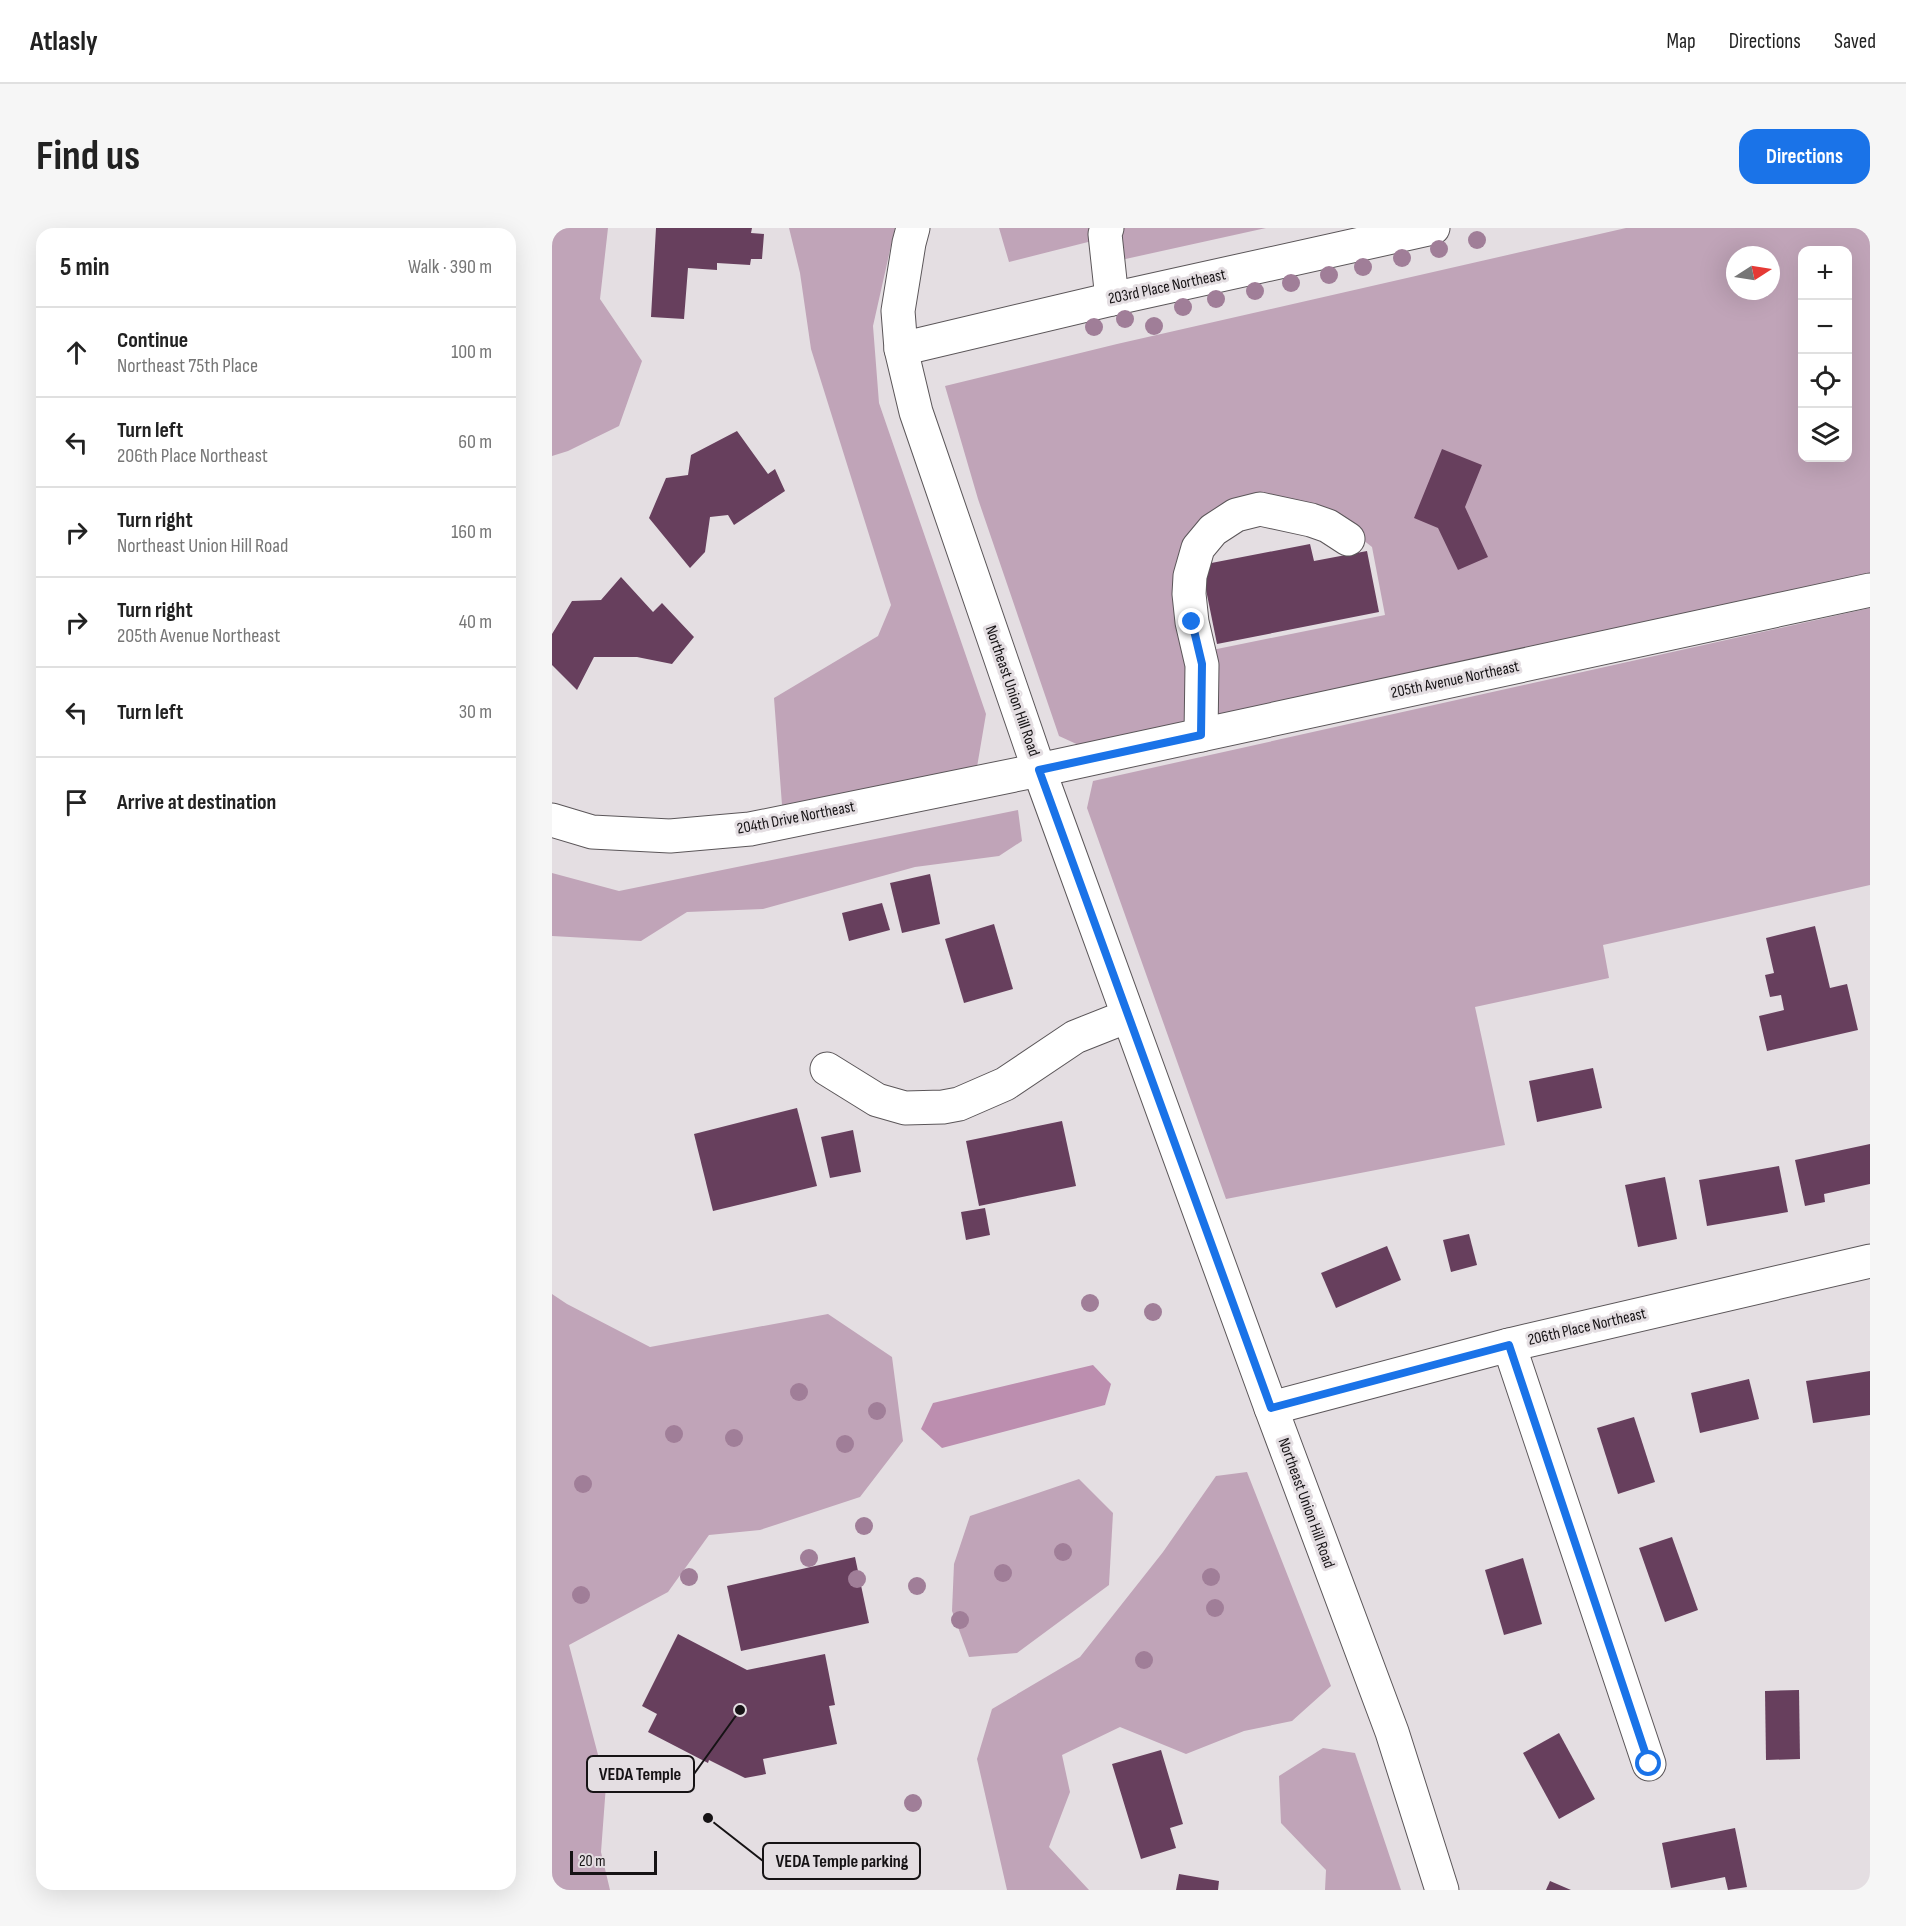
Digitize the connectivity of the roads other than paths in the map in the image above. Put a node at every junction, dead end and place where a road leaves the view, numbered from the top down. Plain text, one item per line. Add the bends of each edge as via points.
1 (913, 228) edge
2 (1107, 228) edge
3 (1433, 228) edge
4 (1112, 299) junction
5 (901, 349) junction
6 (1348, 538) dead end
7 (1870, 590) edge
8 (1201, 735) junction
9 (1039, 770) junction
10 (552, 820) edge
11 (1128, 1016) junction
12 (827, 1069) dead end
13 (1870, 1261) edge
14 (1509, 1345) junction
15 (1271, 1408) junction
16 (1649, 1764) dead end
17 (1442, 1890) edge

1 - 5 street, Northeast Union Hill Road via 898,311
2 - 4 street
3 - 4 street, 203rd Place Northeast
4 - 5 street, 203rd Place Northeast
5 - 9 street, Northeast Union Hill Road via 916,412
6 - 8 street via 1311,519 1260,509 1236,515 1213,530 1198,548 1189,594 1202,664
7 - 8 street, 205th Avenue Northeast
8 - 9 street, 205th Avenue Northeast
9 - 10 street, 204th Drive Northeast via 750,829 670,836 592,832
9 - 11 street, Northeast Union Hill Road
11 - 12 street via 1075,1037 1005,1084 944,1107 905,1108 877,1100
11 - 15 street, Northeast Union Hill Road
13 - 14 street, 206th Place Northeast
14 - 15 street, 206th Place Northeast
14 - 16 street
15 - 17 street, Northeast Union Hill Road via 1392,1732

